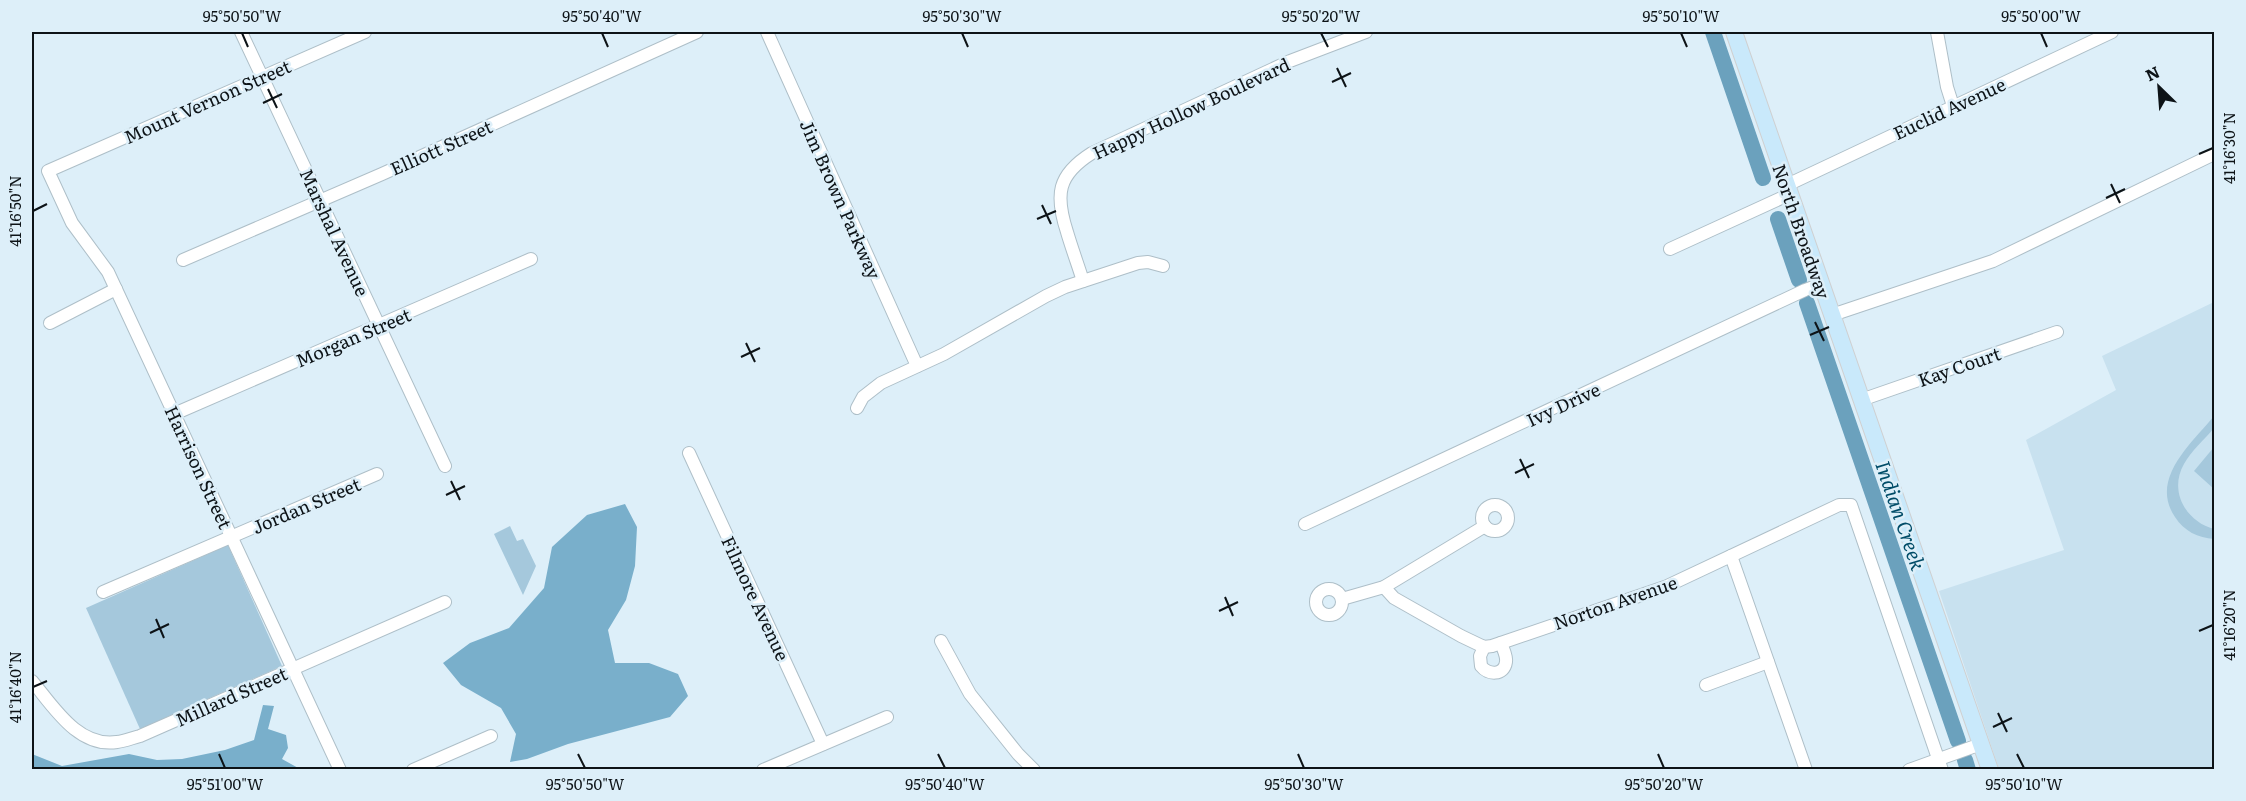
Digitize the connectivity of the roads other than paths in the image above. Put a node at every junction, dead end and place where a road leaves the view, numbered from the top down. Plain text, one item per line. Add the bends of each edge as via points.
1 (241, 32) edge
2 (365, 32) edge
3 (697, 32) edge
4 (767, 32) edge
5 (1366, 32) edge
6 (1734, 32) edge
7 (1937, 32) edge
8 (2112, 32) edge
9 (262, 77) junction
10 (1953, 106) junction
11 (2214, 154) edge
12 (48, 171) joint
13 (1788, 189) junction
14 (321, 201) junction
15 (1670, 249) dead end
16 (531, 259) dead end
17 (183, 260) dead end
18 (1163, 266) dead end
19 (1083, 281) junction
20 (1821, 284) junction
21 (116, 289) junction
22 (1832, 315) junction
23 (50, 323) dead end
24 (379, 325) junction
25 (2057, 332) dead end
26 (917, 366) junction
27 (1862, 400) junction
28 (857, 408) dead end
29 (174, 414) junction
30 (689, 453) dead end
31 (445, 466) dead end
32 (377, 474) dead end
33 (1305, 524) dead end
34 (1485, 526) dead end
35 (231, 537) junction
36 (1731, 556) junction
37 (1384, 586) junction
38 (103, 592) dead end
39 (1342, 599) dead end
40 (445, 602) dead end
41 (941, 641) dead end
42 (1501, 643) junction
43 (1484, 647) junction
44 (1768, 662) junction
45 (293, 669) junction
46 (32, 681) edge
47 (1706, 685) dead end
48 (887, 717) dead end
49 (491, 736) dead end
50 (823, 744) junction
51 (1981, 744) junction
52 (1941, 764) edge
53 (340, 770) edge
54 (413, 770) edge
55 (763, 770) edge
56 (1034, 770) edge
57 (1806, 770) edge
58 (1909, 770) edge
59 (1990, 770) edge

1 - 9 street, Marshal Avenue
2 - 9 street, Mount Vernon Street
3 - 14 street, Elliott Street
4 - 26 street, Jim Brown Parkway
5 - 19 street, Happy Hollow Boulevard via 1267,71 1092,153 1072,167 1061,187 1060,207
6 - 13 main road, North Broadway
7 - 10 street
8 - 10 street, Euclid Avenue
9 - 12 street, Mount Vernon Street
9 - 14 street, Marshal Avenue
10 - 13 street, Euclid Avenue
11 - 22 street via 1993,261
12 - 21 street, Harrison Street via 72,224 102,262
13 - 15 street, Euclid Avenue
13 - 20 main road, North Broadway
14 - 17 street, Elliott Street
14 - 24 street, Marshal Avenue
16 - 24 street, Morgan Street
18 - 19 street via 1138,263
19 - 26 street via 1046,296
20 - 22 main road, North Broadway
20 - 33 street, Ivy Drive
21 - 23 street
21 - 29 street, Harrison Street
22 - 27 main road, North Broadway
24 - 29 street, Morgan Street
24 - 31 street, Marshal Avenue
25 - 27 street, Kay Court
26 - 28 street via 872,389
27 - 51 main road, North Broadway
29 - 35 street, Harrison Street
30 - 50 street, Filmore Avenue
32 - 35 street, Jordan Street
34 - 37 street
35 - 38 street, Jordan Street
35 - 45 street, Harrison Street
36 - 42 street, Norton Avenue via 1665,587
36 - 44 street
36 - 52 street, Norton Avenue via 1839,505 1851,505
37 - 39 street
37 - 43 street via 1394,598
40 - 45 street, Millard Street
41 - 56 street via 970,694
42 - 43 street, Norton Avenue
42 - 43 street via 1506,665 1494,674 1481,666
44 - 47 street
44 - 57 street
45 - 46 street, Millard Street via 140,736 117,742 83,736
45 - 53 street, Harrison Street
48 - 50 street
49 - 54 street
50 - 55 street
51 - 52 street
51 - 59 main road, North Broadway
52 - 58 street

